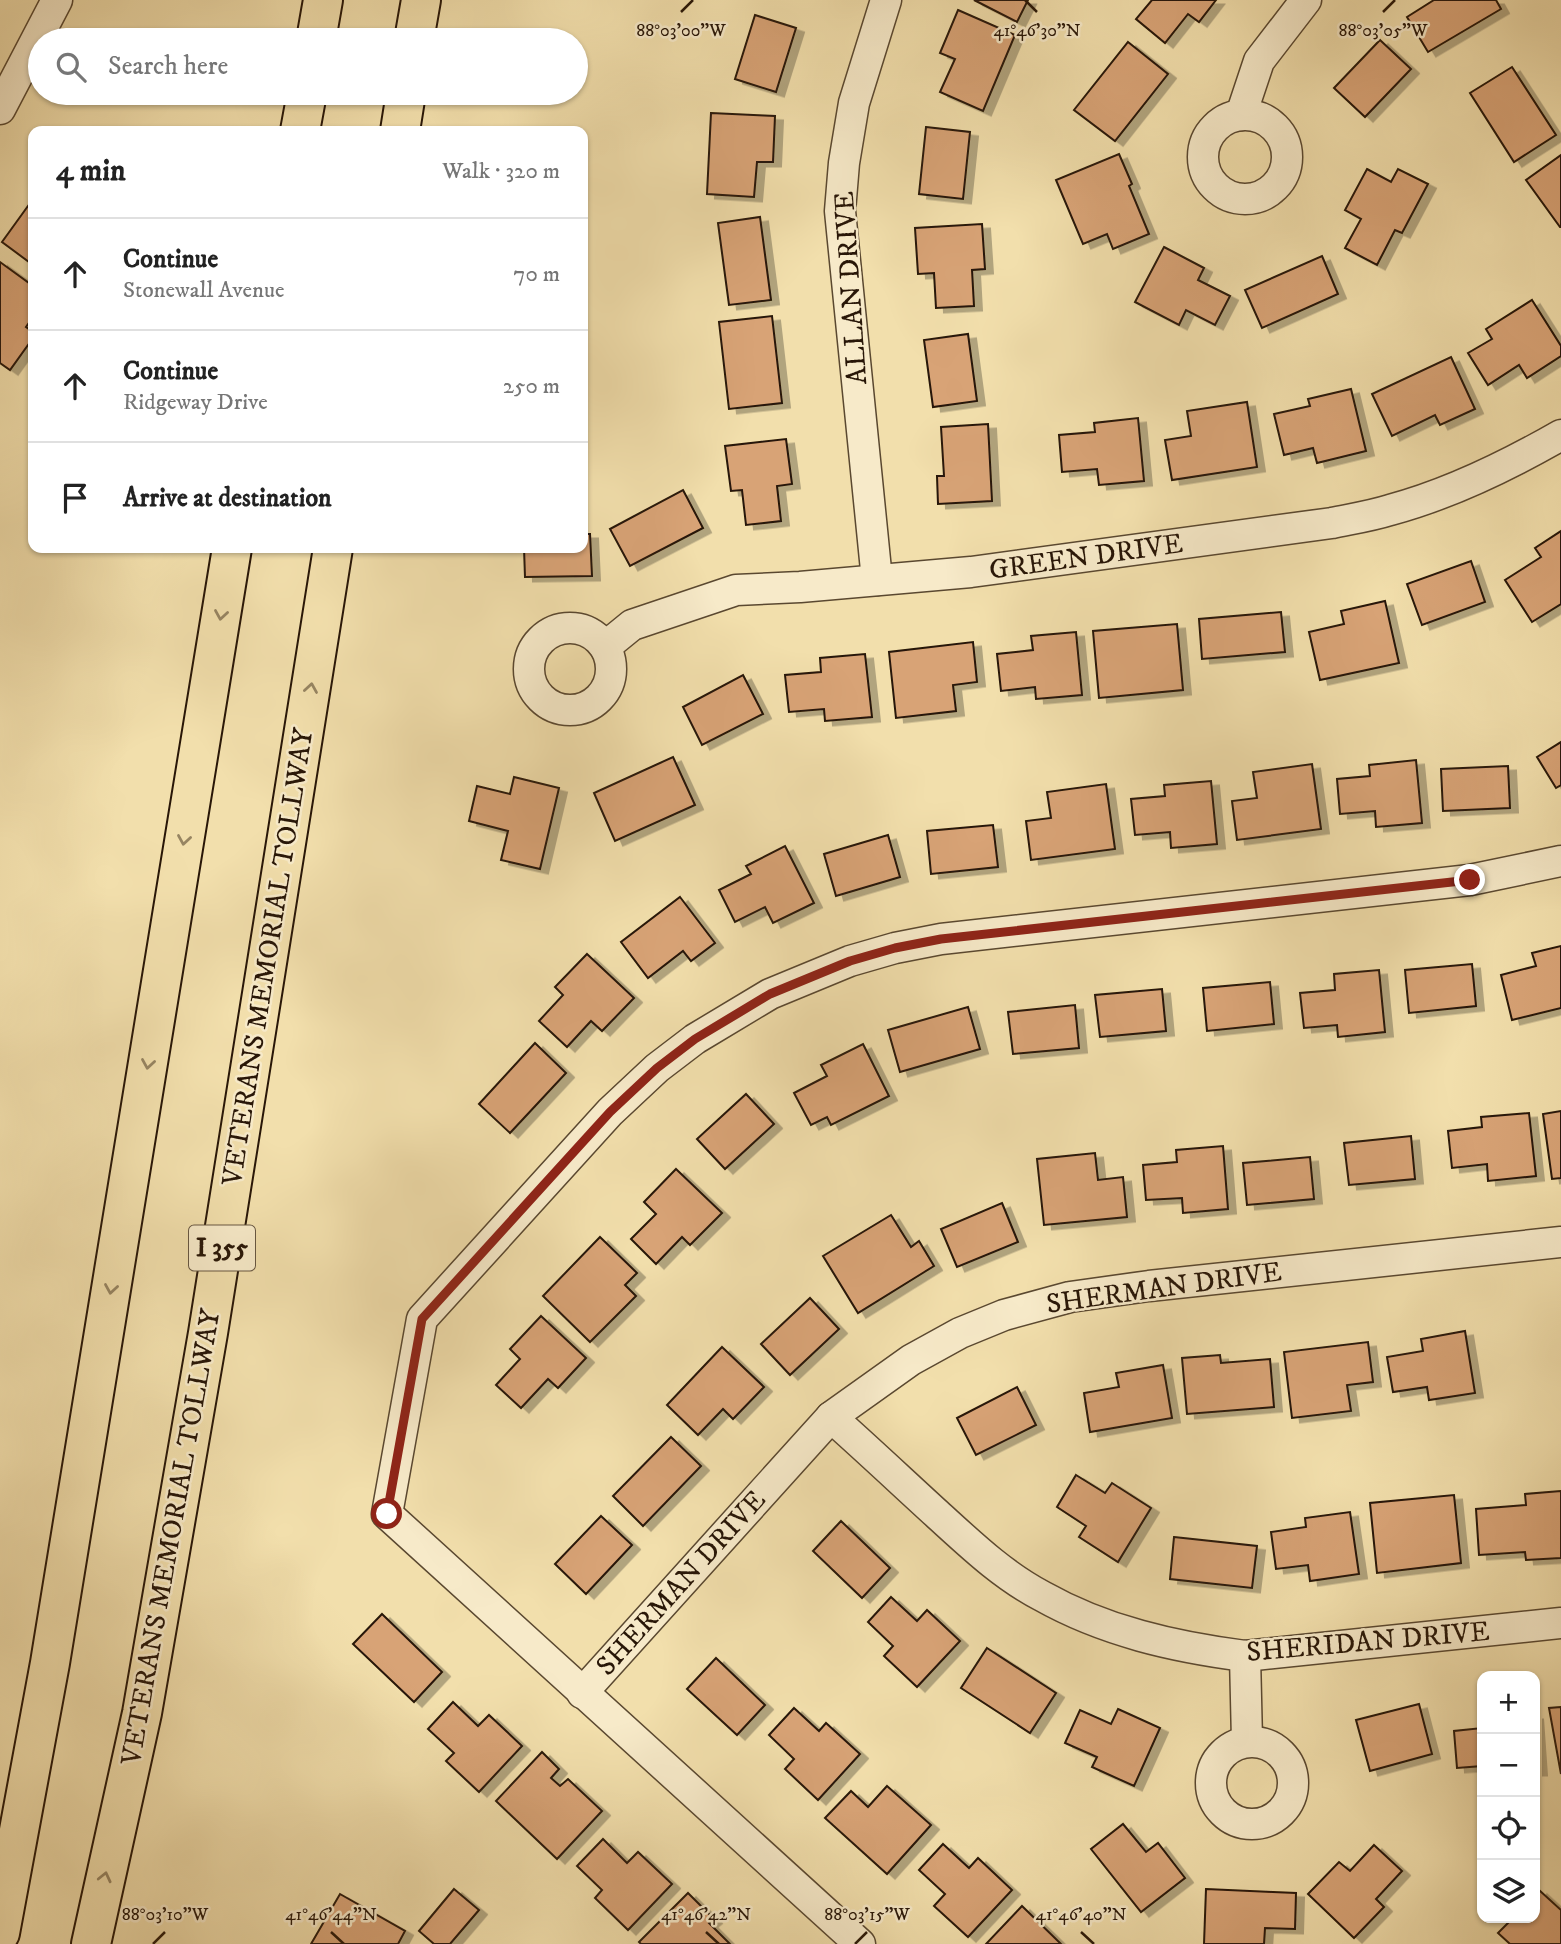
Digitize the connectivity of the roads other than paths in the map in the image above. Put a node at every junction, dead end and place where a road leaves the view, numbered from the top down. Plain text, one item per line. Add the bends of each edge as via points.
1 (57, 0) edge
2 (299, 0) edge
3 (323, 0) edge
4 (421, 0) edge
5 (886, 0) edge
6 (1306, 0) edge
7 (42, 28) edge
8 (296, 28) edge
9 (318, 28) edge
10 (416, 28) edge
11 (28, 55) edge
12 (290, 105) edge
13 (305, 105) edge
14 (404, 105) edge
15 (0, 109) edge
16 (1241, 115) dead end
17 (288, 126) edge
18 (301, 126) edge
19 (401, 126) edge
20 (1561, 435) edge
21 (231, 553) edge
22 (332, 553) edge
23 (877, 580) junction
24 (605, 647) dead end
25 (1561, 861) edge
26 (1561, 1242) edge
27 (831, 1417) junction
28 (1561, 1623) edge
29 (1245, 1656) junction
30 (582, 1693) junction
31 (1247, 1741) dead end
32 (0, 1933) edge
33 (90, 1944) edge
34 (860, 1944) edge

1 - 7 street
2 - 8 highway
3 - 9 highway
4 - 10 highway
5 - 23 street, ALLAN DRIVE via 854,103 840,211
6 - 16 street via 1259,61
11 - 15 street
12 - 17 highway
13 - 18 highway
14 - 19 highway
20 - 23 street, GREEN DRIVE via 1452,490 1332,523 971,572
21 -> 32 highway via 50,1663
33 -> 22 highway, VETERANS MEMORIAL TOLLWAY / I 355 via 142,1713
23 - 24 street, GREEN DRIVE via 736,590 632,625
25 - 30 street via 1470,880 941,939 895,948 770,994 657,1068 610,1112 422,1319 387,1514
26 - 27 street, SHERMAN DRIVE via 1070,1297 960,1333 911,1360
27 - 29 street, SHERIDAN DRIVE via 985,1557 1040,1595 1111,1628
27 - 30 street, SHERMAN DRIVE
28 - 29 street, SHERIDAN DRIVE
29 - 31 street
30 - 34 street

